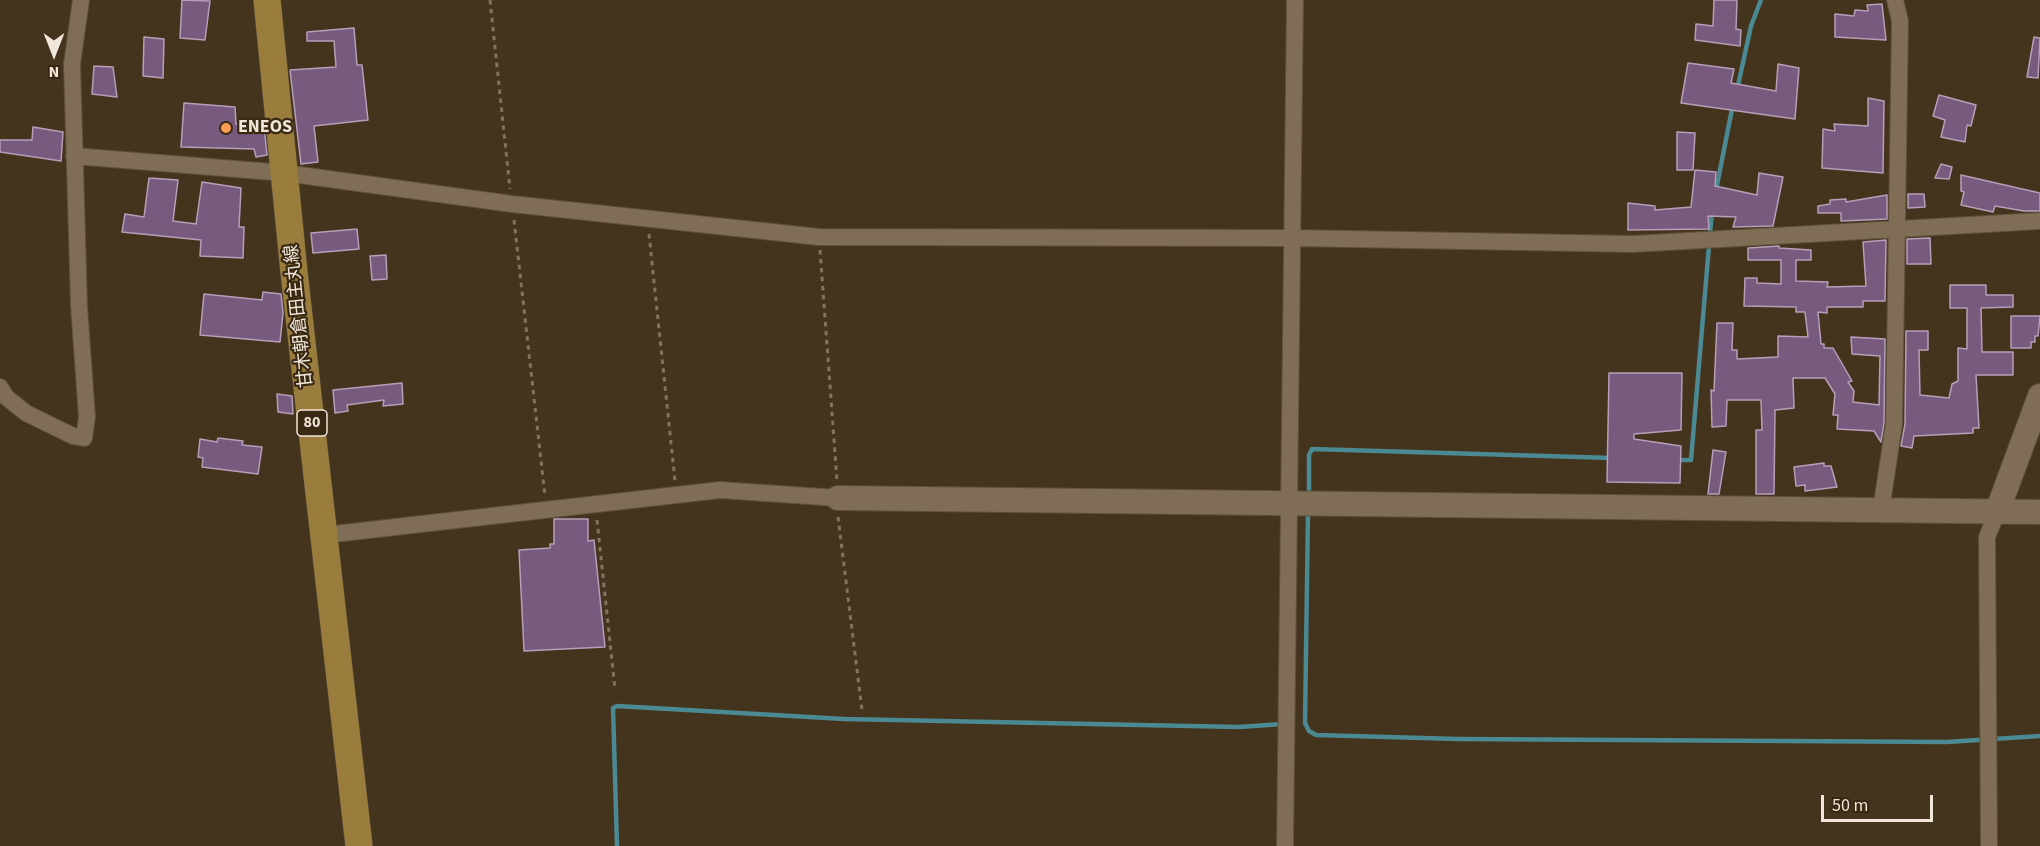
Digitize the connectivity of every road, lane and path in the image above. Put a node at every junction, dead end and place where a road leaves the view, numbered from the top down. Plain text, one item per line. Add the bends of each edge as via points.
1 (81, 0) edge
2 (267, 0) edge
3 (490, 0) edge
4 (1295, 0) edge
5 (1895, 0) edge
6 (74, 156) junction
7 (285, 173) junction
8 (512, 204) junction
9 (647, 218) junction
10 (2040, 221) edge
11 (1898, 227) junction
12 (819, 237) junction
13 (1293, 238) junction
14 (0, 387) edge
15 (2040, 396) edge
16 (676, 495) junction
17 (838, 498) junction
18 (595, 503) junction
19 (1289, 503) junction
20 (546, 509) junction
21 (1881, 510) junction
22 (1997, 512) junction
23 (2040, 512) edge
24 (325, 535) junction
25 (615, 689) dead end
26 (862, 710) dead end
27 (359, 846) edge
28 (1285, 846) edge
29 (1989, 846) edge

1 - 6 street via 72,64
2 - 7 main road, 甘木朝倉田主丸線 / 80
3 - 8 path
4 - 13 street
5 - 11 street via 1900,21
6 - 7 street
6 - 14 street via 87,417 84,438 26,413
7 - 8 street
7 - 24 main road, 甘木朝倉田主丸線 / 80
8 - 9 street
8 - 20 path
9 - 12 street
9 - 16 path
10 - 11 street
11 - 13 street via 1633,244
11 - 21 street via 1894,424
12 - 13 street
12 - 17 path
13 - 19 street
15 - 22 street
16 - 17 street via 720,490
16 - 18 street
17 - 19 street
17 - 26 path
18 - 20 street
18 - 25 path
19 - 21 street
19 - 28 street
20 - 24 street
21 - 22 street
22 - 23 street
22 - 29 street via 1987,537
24 - 27 main road, 甘木朝倉田主丸線 / 80

